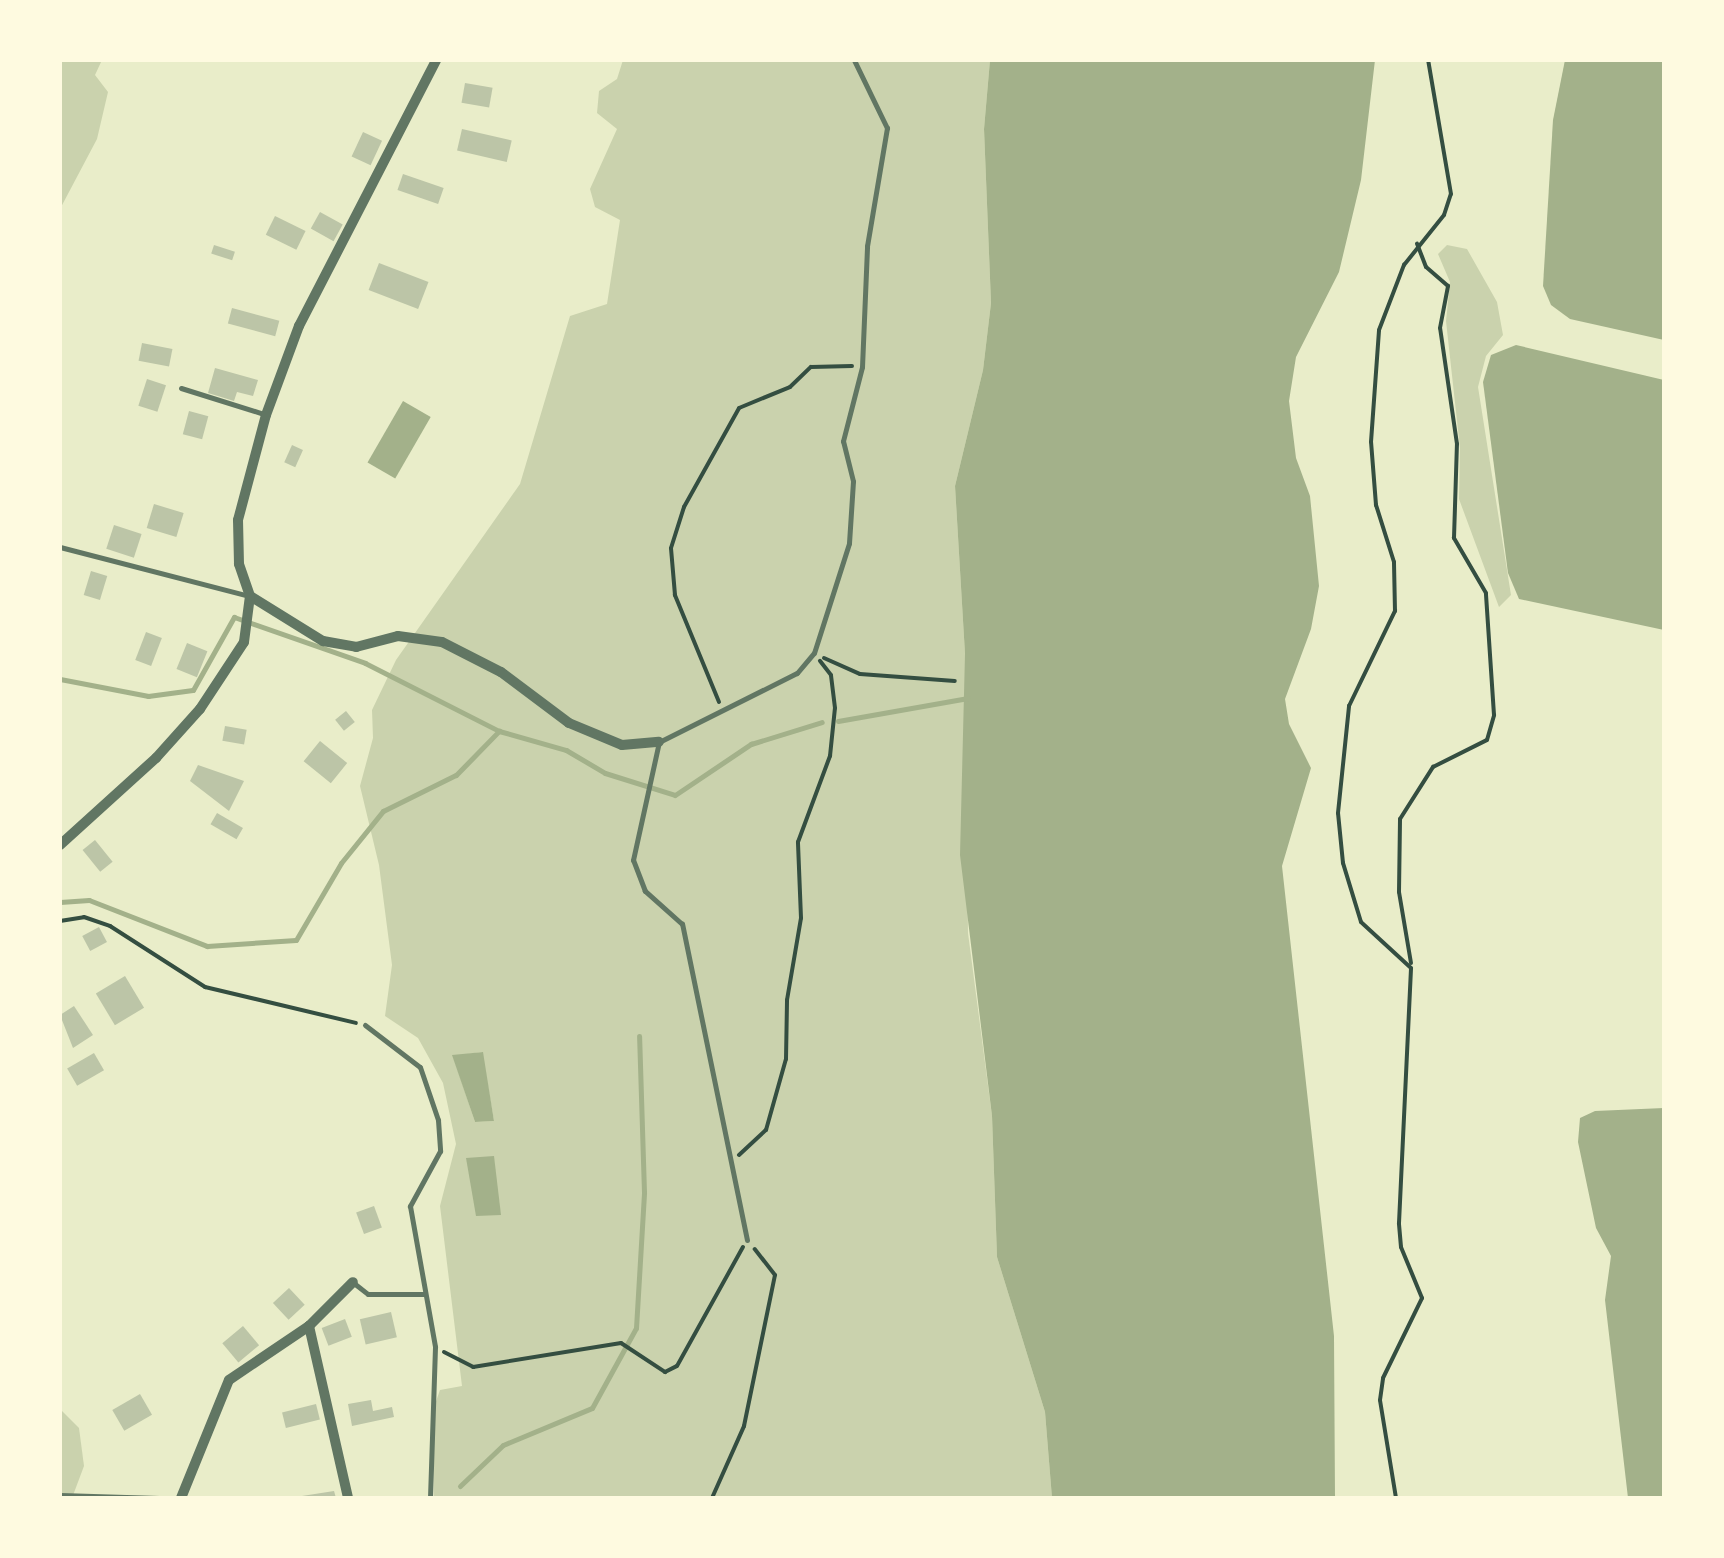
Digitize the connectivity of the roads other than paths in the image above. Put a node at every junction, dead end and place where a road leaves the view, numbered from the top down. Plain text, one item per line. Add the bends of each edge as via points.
1 (436, 60) edge
2 (854, 60) edge
3 (181, 388) dead end
4 (266, 415) junction
5 (60, 547) edge
6 (250, 601) junction
7 (659, 742) junction
8 (60, 846) edge
9 (365, 1025) road end
10 (748, 1240) road end
11 (353, 1282) joint
12 (423, 1294) junction
13 (308, 1326) junction
14 (60, 1495) edge
15 (160, 1498) edge
16 (181, 1498) edge
17 (348, 1498) edge
18 (430, 1498) edge

1 - 4 street via 300,326
2 - 7 lane via 888,128 867,246 862,367 843,440 853,481 849,543 814,653 796,674
3 - 4 lane
4 - 6 street via 238,520 239,564
5 - 6 lane
6 - 7 street via 323,641 356,647 398,636 442,642 501,672 568,723 622,745
6 - 8 street via 244,642 200,710
7 - 10 lane via 633,860 645,891 682,924
9 - 12 lane via 420,1067 438,1120 440,1151 410,1206
11 - 12 lane via 368,1294
11 - 13 street
12 - 18 lane via 435,1347
13 - 16 street via 229,1380
13 - 17 street
14 - 15 lane

